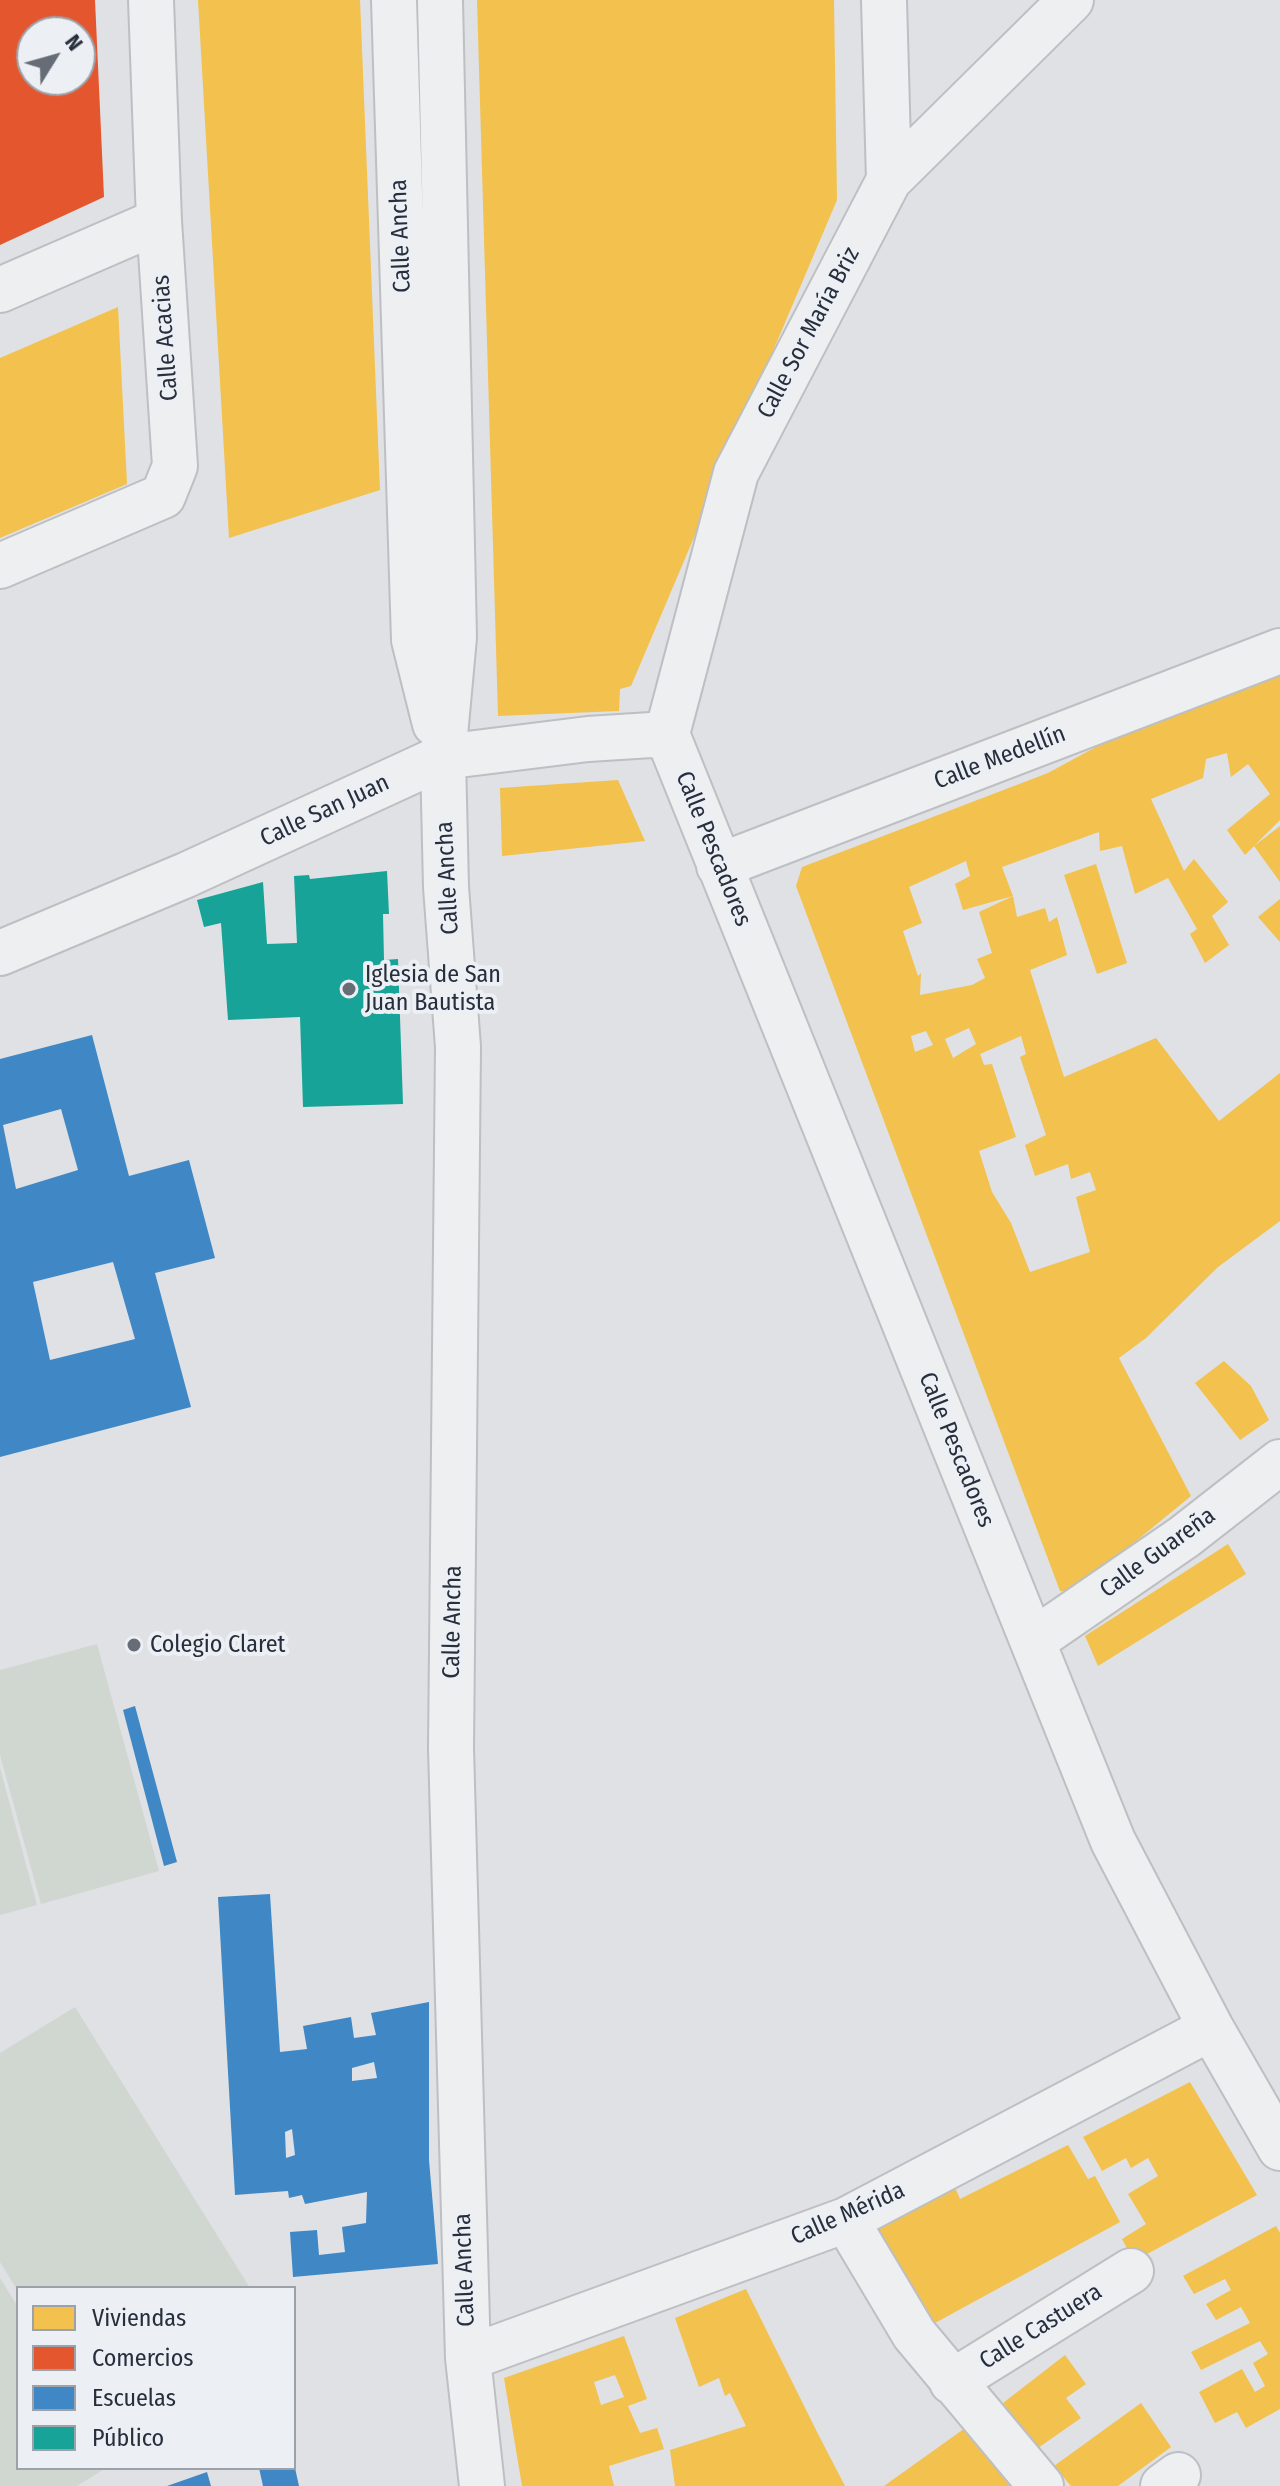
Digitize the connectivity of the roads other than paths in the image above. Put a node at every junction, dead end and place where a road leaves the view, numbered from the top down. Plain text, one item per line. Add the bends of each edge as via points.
1 (151, 0) edge
2 (394, 0) edge
3 (440, 0) edge
4 (884, 0) edge
5 (1071, 0) edge
6 (889, 180) junction
7 (159, 221) junction
8 (0, 290) edge
9 (0, 566) edge
10 (1280, 651) edge
11 (667, 734) junction
12 (443, 757) junction
13 (719, 866) junction
14 (0, 953) edge
15 (1280, 1462) edge
16 (1033, 1641) junction
17 (1211, 2028) junction
18 (1280, 2148) edge
19 (846, 2220) junction
20 (1131, 2271) dead end
21 (468, 2358) junction
22 (952, 2382) junction
23 (482, 2486) edge
24 (1041, 2486) edge

1 - 7 street, Calle Acacias
2 - 12 street, Calle Ancha via 414,640
3 - 12 street, Calle Ancha via 454,637
4 - 6 street
5 - 6 street, Calle Sor María Briz
6 - 11 street, Calle Sor María Briz via 736,473
7 - 8 street
7 - 9 street, Calle Acacias via 175,466 163,496
10 - 13 street, Calle Medellín
11 - 12 street, Calle San Juan
11 - 13 street, Calle Pescadores
12 - 14 street, Calle San Juan
12 - 21 street, Calle Ancha via 458,1047 451,1748
13 - 16 street, Calle Pescadores
15 - 16 street, Calle Guareña via 1184,1537
16 - 17 street, Calle Pescadores via 1113,1841
17 - 18 street, Calle Pescadores
17 - 19 street, Calle Mérida
19 - 21 street, Calle Mérida
19 - 22 street, Calle Castuera via 914,2334
20 - 22 street, Calle Castuera
21 - 23 street, Calle Ancha
22 - 24 street, Calle Castuera

